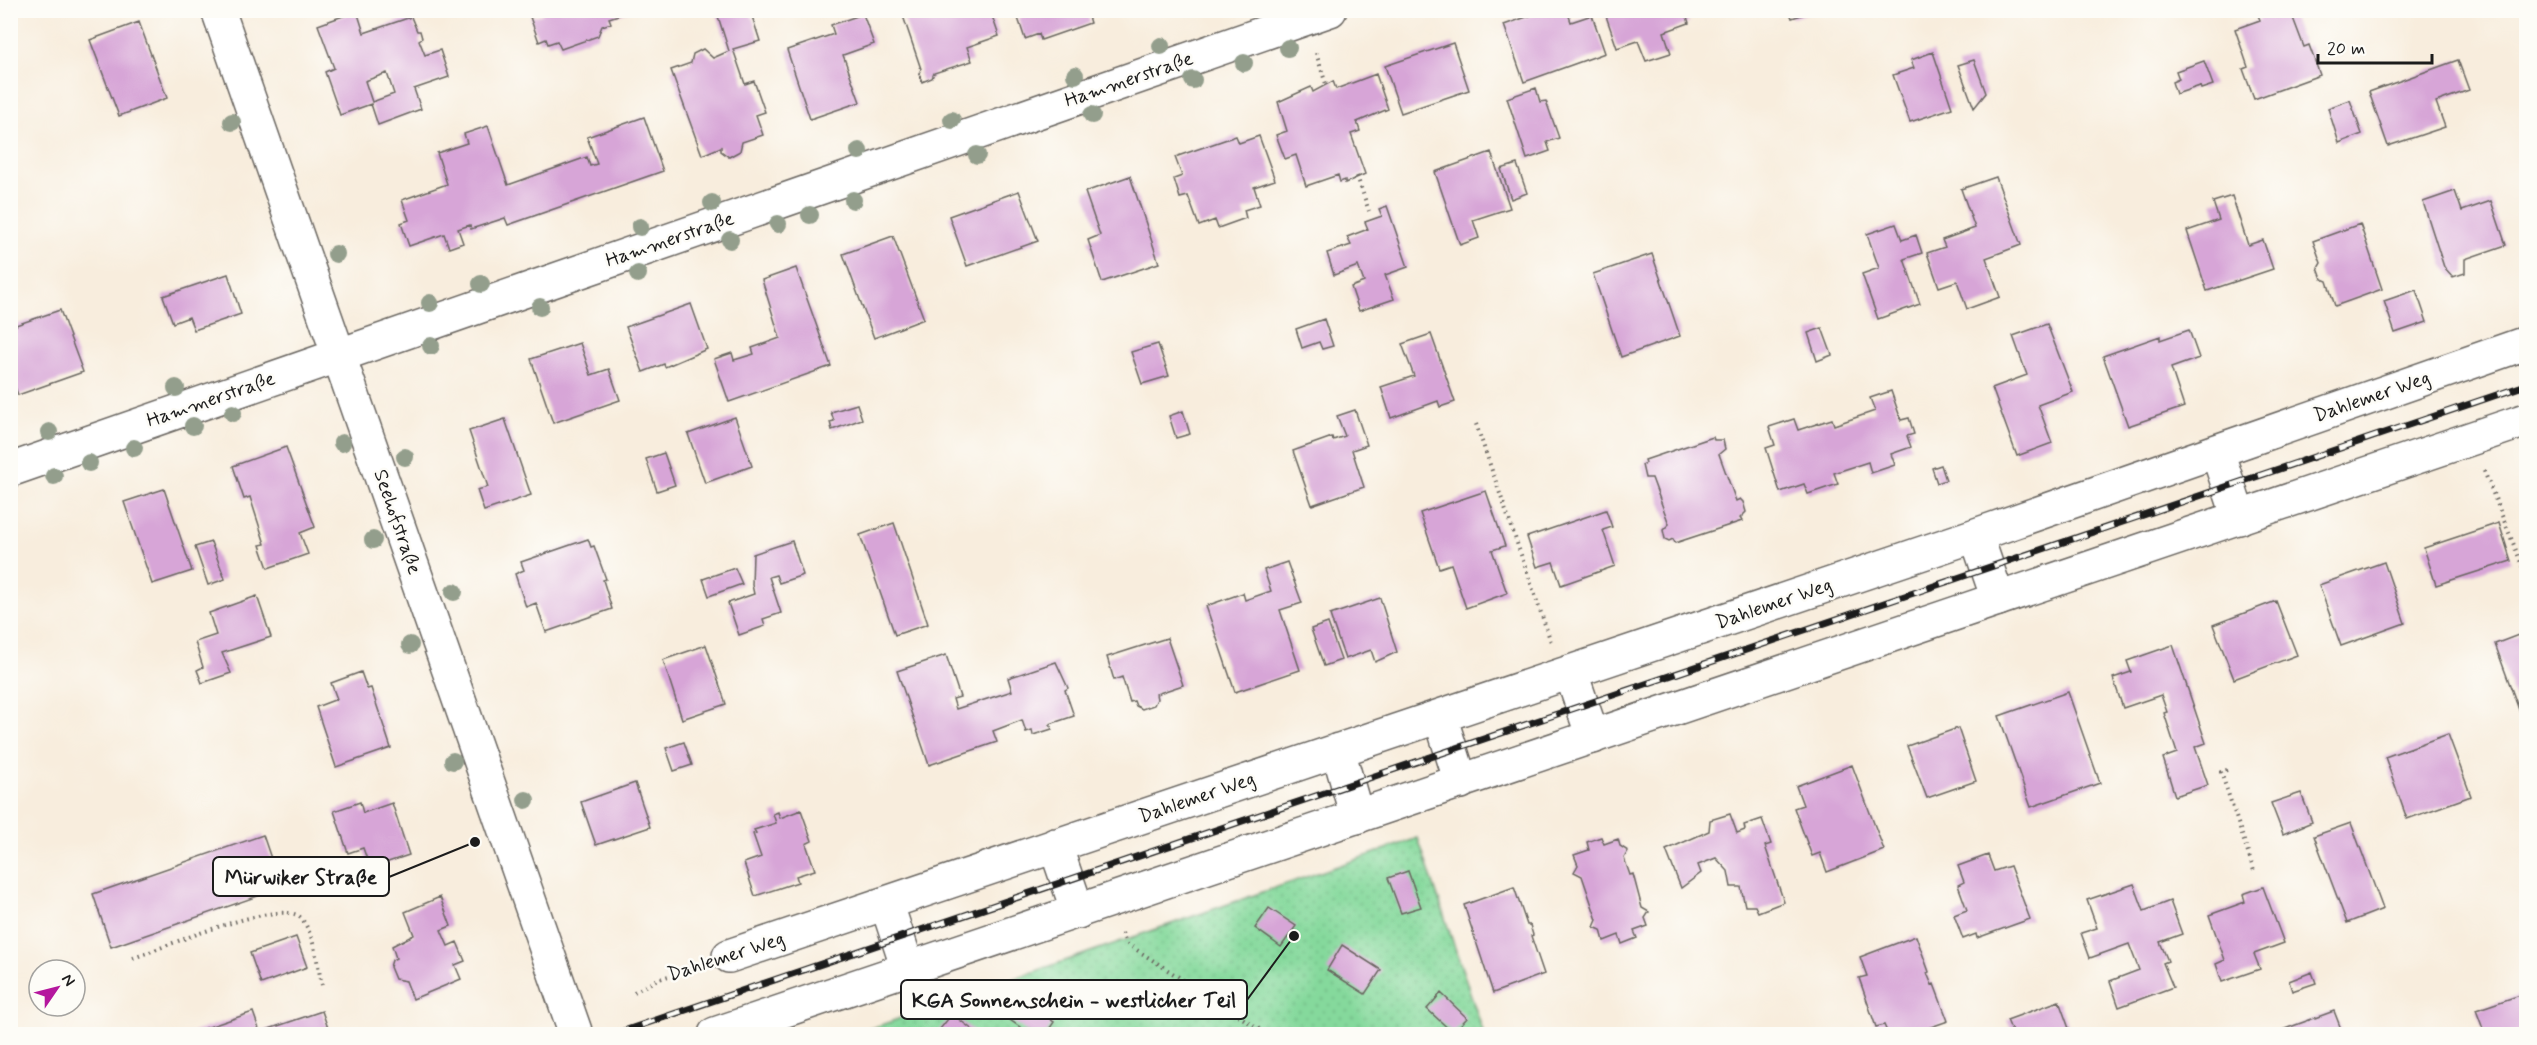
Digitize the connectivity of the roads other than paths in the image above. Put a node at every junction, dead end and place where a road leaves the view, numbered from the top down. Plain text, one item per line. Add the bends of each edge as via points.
1 (218, 10) edge
2 (1330, 10) edge
3 (2526, 342) edge
4 (339, 356) junction
5 (2526, 420) edge
6 (2217, 451) junction
7 (10, 470) edge
8 (2240, 518) junction
9 (1976, 535) junction
10 (1998, 599) junction
11 (1567, 674) junction
12 (1440, 716) junction
13 (1593, 737) junction
14 (1338, 750) junction
15 (1461, 782) junction
16 (1358, 817) junction
17 (1055, 845) junction
18 (887, 905) junction
19 (1078, 912) junction
20 (729, 956) road end
21 (908, 969) junction
22 (576, 1035) edge
23 (715, 1035) edge

1 - 4 street, Seehofstraße
2 - 4 street, Hammerstraße
3 - 6 street, Dahlemer Weg
4 - 7 street, Hammerstraße
4 - 22 street, Seehofstraße
5 - 8 street
6 - 8 street
6 - 9 street, Dahlemer Weg
8 - 10 street
9 - 10 street
9 - 11 street, Dahlemer Weg
10 - 13 street
11 - 12 street, Dahlemer Weg
11 - 13 street
12 - 14 street, Dahlemer Weg
12 - 15 street
13 - 15 street
14 - 16 street
14 - 17 street, Dahlemer Weg
15 - 16 street
16 - 19 street
17 - 18 street, Dahlemer Weg
17 - 19 street
18 - 20 street, Dahlemer Weg
18 - 21 street
19 - 21 street
21 - 23 street

